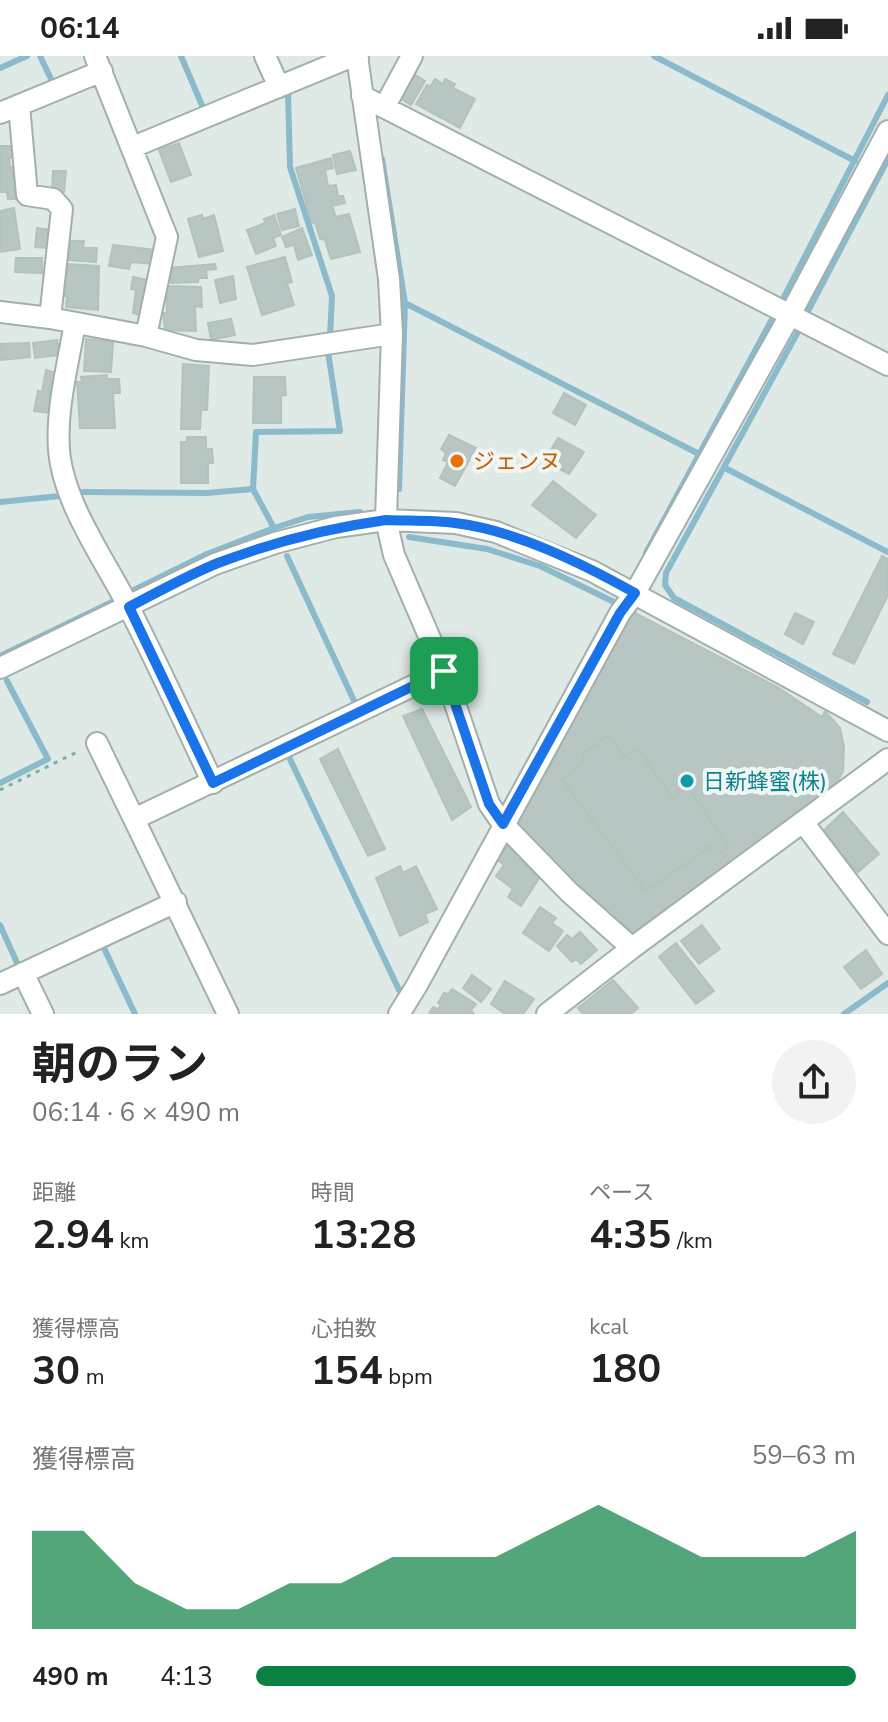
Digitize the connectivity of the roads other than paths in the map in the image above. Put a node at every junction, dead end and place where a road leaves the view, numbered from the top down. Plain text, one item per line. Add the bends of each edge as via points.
1 (265, 56) edge
2 (412, 56) edge
3 (358, 57) edge
4 (98, 64) edge
5 (279, 87) junction
6 (362, 96) junction
7 (385, 106) junction
8 (9, 109) edge
9 (888, 131) edge
10 (133, 147) junction
11 (0, 312) edge
12 (790, 315) junction
13 (50, 318) junction
14 (75, 323) junction
15 (392, 334) junction
16 (146, 336) junction
17 (888, 365) edge
18 (386, 520) junction
19 (635, 593) junction
20 (129, 607) junction
21 (0, 668) edge
22 (444, 671) junction
23 (888, 731) edge
24 (97, 743) road end
25 (888, 759) edge
26 (213, 783) junction
27 (134, 819) junction
28 (803, 822) junction
29 (503, 824) junction
30 (176, 902) junction
31 (888, 934) edge
32 (632, 948) junction
33 (23, 973) junction
34 (0, 984) edge
35 (43, 1014) edge
36 (228, 1014) edge
37 (399, 1014) edge
38 (547, 1014) edge

1 - 5 street
2 - 7 street
3 - 5 street
3 - 6 street
4 - 8 street
4 - 10 street
5 - 10 street
6 - 7 street
6 - 15 street
7 - 12 street
8 - 13 street via 27,195 53,199 62,209
9 - 12 street
10 - 16 street via 167,237
11 - 13 street
12 - 17 street
12 - 19 street
13 - 14 street
14 - 16 street
14 - 20 street via 59,452 78,512
15 - 16 street via 253,355 196,350
15 - 18 street
18 - 19 street via 456,523 496,532
18 - 20 street via 275,543 215,564
18 - 22 street via 394,555
19 - 23 street
19 - 29 street
20 - 21 street
20 - 26 street
22 - 26 street
22 - 29 street via 489,804
24 - 27 street
25 - 28 street
26 - 27 street
27 - 30 street
28 - 31 street
28 - 32 street
29 - 32 street
29 - 37 street
30 - 33 street
30 - 36 street
32 - 38 street
33 - 34 street
33 - 35 street

